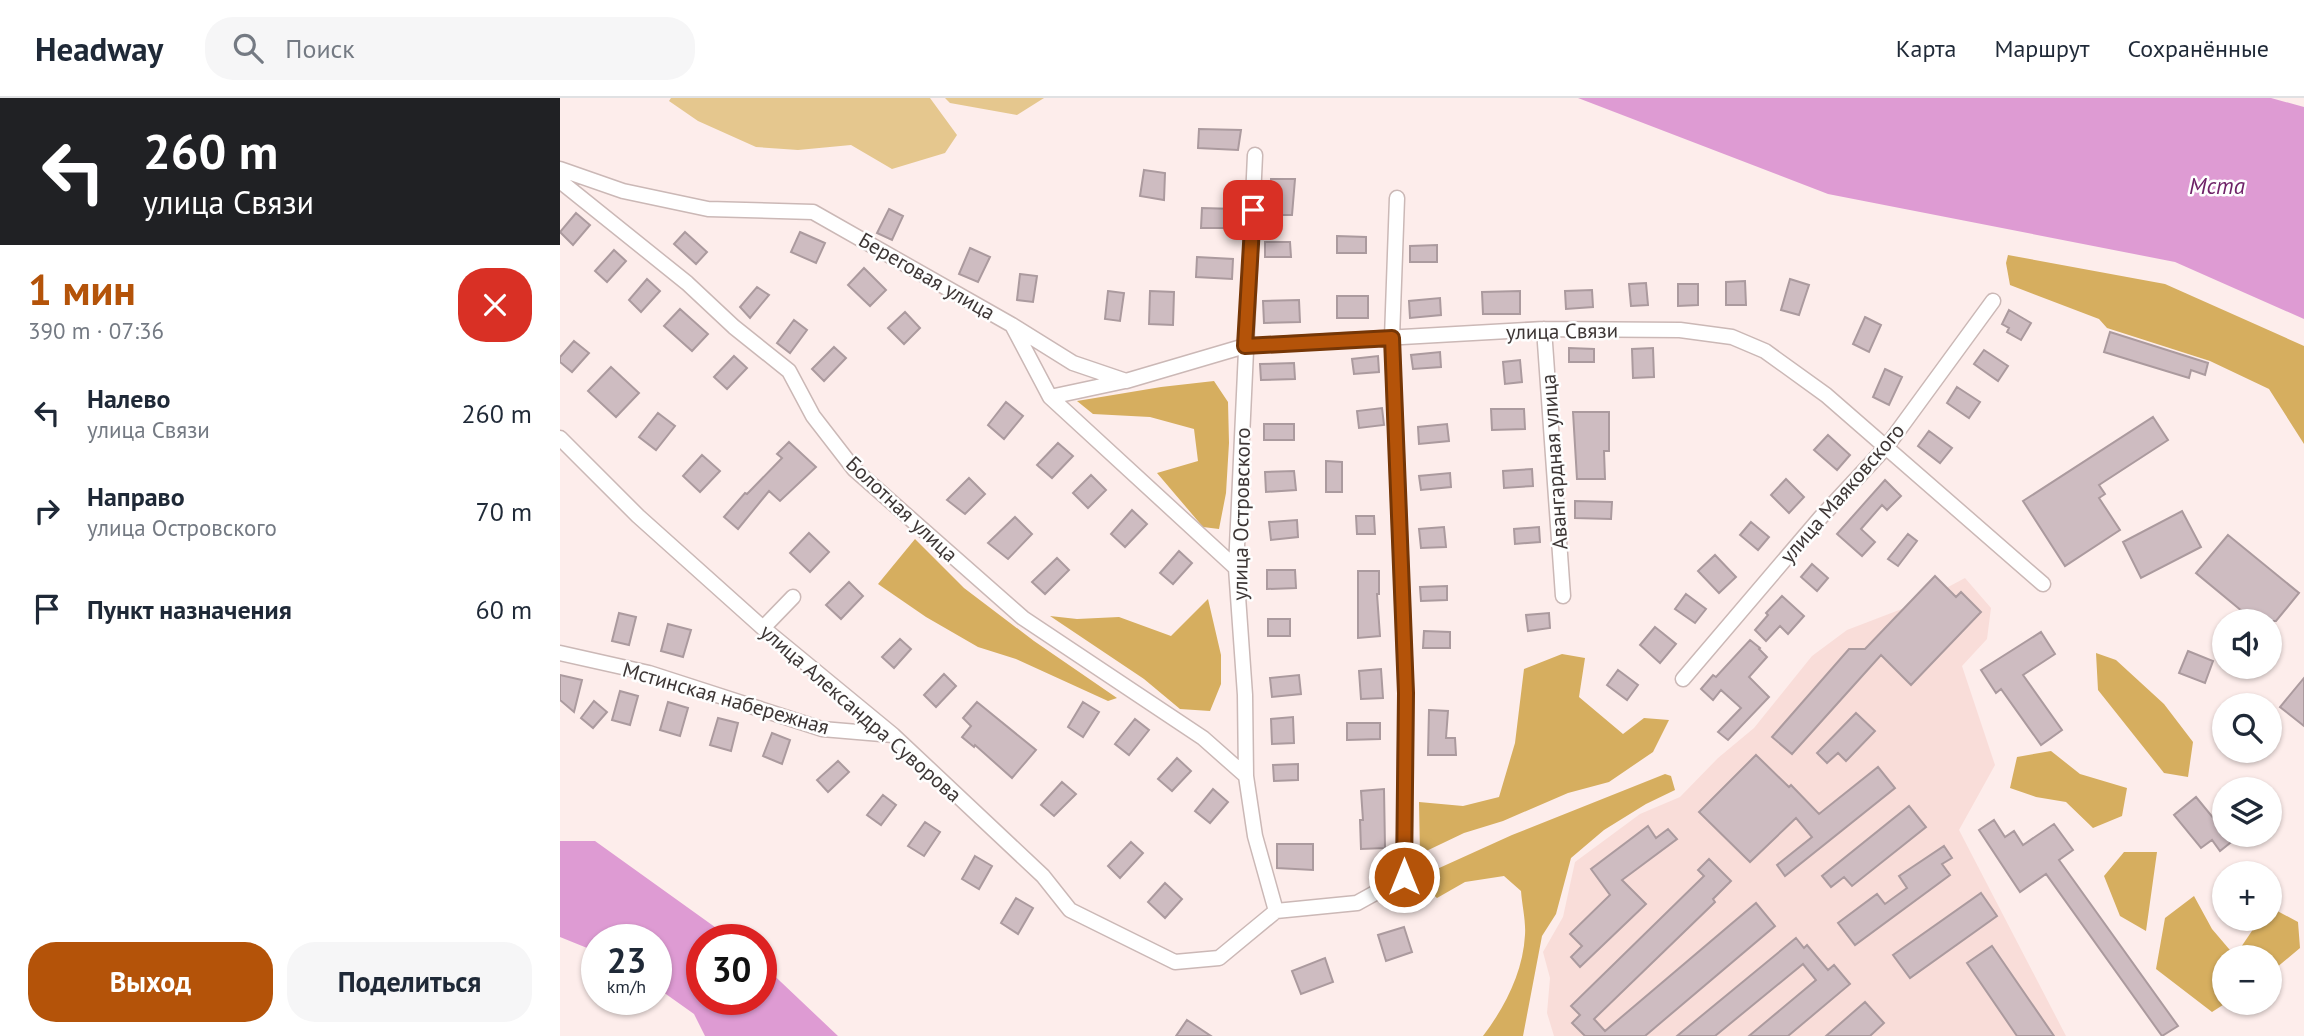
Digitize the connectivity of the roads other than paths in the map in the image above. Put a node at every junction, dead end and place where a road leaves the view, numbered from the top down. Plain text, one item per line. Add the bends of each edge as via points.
1 (1255, 155) dead end
2 (560, 169) edge
3 (560, 181) edge
4 (1397, 198) dead end
5 (1993, 300) dead end
6 (1012, 325) junction
7 (1544, 329) junction
8 (1392, 338) junction
9 (1245, 346) junction
10 (1126, 381) junction
11 (1050, 397) junction
12 (560, 438) edge
13 (1887, 446) junction
14 (1236, 568) junction
15 (2043, 584) dead end
16 (1563, 596) dead end
17 (793, 597) dead end
18 (762, 628) junction
19 (560, 653) edge
20 (1683, 679) dead end
21 (893, 735) junction
22 (1247, 776) junction
23 (1276, 911) junction

1 - 9 street, улица Островского
2 - 6 street, Береговая улица via 622,191 708,209 813,212
3 - 22 street, Болотная улица via 789,371 813,416 854,469 1023,618 1203,738
4 - 8 street
5 - 13 street, улица Маяковского
6 - 10 street via 1073,363
6 - 11 street, Береговая улица
7 - 8 street, улица Связи
7 - 13 street, улица Связи via 1680,330 1750,342 1826,395
7 - 16 street, Авангардная улица
8 - 9 street, улица Связи
8 - 23 street via 1406,693 1404,877 1357,903
9 - 10 street, улица Связи
9 - 14 street, улица Островского
10 - 11 street, улица Связи
11 - 14 street, Береговая улица
12 - 18 street, улица Александра Суворова
13 - 15 street, улица Связи
13 - 20 street, улица Маяковского
14 - 22 street, улица Островского
17 - 18 street
18 - 21 street, улица Александра Суворова
19 - 21 street, Мстинская набережная via 649,673 822,729
21 - 23 street, улица Александра Суворова via 1043,876 1070,910 1175,962 1219,958
22 - 23 street, улица Островского via 1255,836

